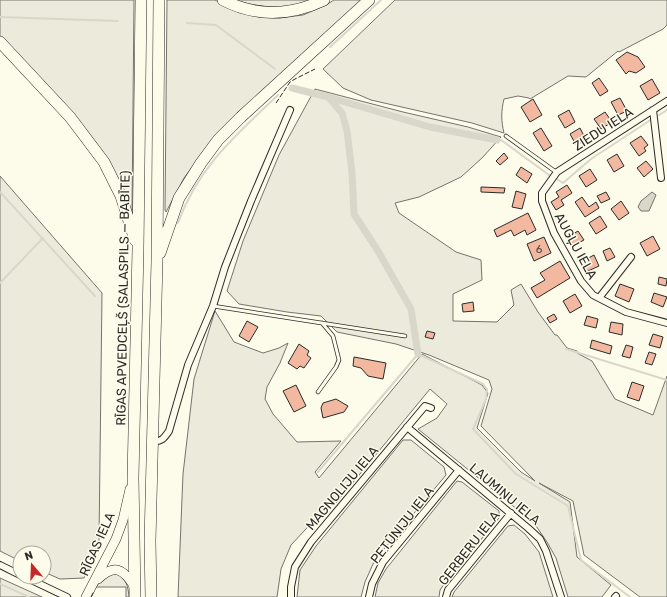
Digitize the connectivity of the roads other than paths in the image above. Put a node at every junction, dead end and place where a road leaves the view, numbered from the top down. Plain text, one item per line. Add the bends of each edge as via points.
1 (141, 0) edge
2 (159, 0) edge
3 (223, 0) edge
4 (324, 0) edge
5 (369, 0) edge
6 (0, 42) edge
7 (667, 100) edge
8 (290, 110) dead end
9 (653, 110) junction
10 (506, 136) dead end
11 (557, 172) junction
12 (552, 178) joint
13 (660, 178) dead end
14 (138, 249) junction
15 (631, 257) dead end
16 (157, 261) junction
17 (599, 298) junction
18 (213, 306) junction
19 (322, 323) junction
20 (667, 323) edge
21 (405, 336) dead end
22 (318, 392) dead end
23 (431, 408) dead end
24 (407, 427) junction
25 (153, 441) junction
26 (459, 470) junction
27 (133, 478) junction
28 (510, 513) junction
29 (0, 565) edge
30 (12, 570) edge
31 (94, 583) junction
32 (42, 585) edge
33 (134, 586) junction
34 (67, 597) edge
35 (86, 597) edge
36 (135, 597) edge
37 (151, 597) edge
38 (291, 597) edge
39 (369, 597) edge
40 (446, 597) edge
41 (561, 597) edge

1 - 14 highway, RĪGAS APVEDCEĻŠ (SALASPILS — BABĪTE)
2 - 16 highway
3 - 4 highway via 250,10 272,13 296,11
5 - 16 highway via 218,140 200,163 179,198
6 - 14 highway via 70,117 104,162 121,196
7 - 9 street, ZIEDU IELA
8 - 18 street via 251,200
9 - 11 street, ZIEDU IELA
9 - 13 street
10 - 11 lane
11 - 12 street, ZIEDU IELA
12 - 17 street, AUGĻU IELA via 542,193 544,209 554,233 581,281
14 - 27 highway, RĪGAS APVEDCEĻŠ (SALASPILS — BABĪTE)
15 - 17 street
16 - 25 highway
17 - 20 street, AUGĻU IELA via 626,312
18 - 19 lane
18 - 25 street via 188,365 168,432 163,440
19 - 21 lane
19 - 22 lane via 333,336 339,360
23 - 24 street, MAGNOLIJU IELA via 425,406
24 - 26 street, LAUMIŅU IELA
24 - 38 street, MAGNOLIJU IELA via 311,542 295,567
25 - 37 highway
26 - 28 street, LAUMIŅU IELA
26 - 39 street, PETŪNIJU IELA via 383,562 372,584
27 - 31 main road, RĪGAS IELA via 123,520
27 - 33 highway, RĪGAS APVEDCEĻŠ (SALASPILS — BABĪTE)
28 - 40 street, GERBERU IELA via 448,590
28 - 41 street, LAUMIŅU IELA via 540,539
29 - 30 street
31 - 33 main road via 109,570 114,570 125,573
31 - 35 main road, RĪGAS IELA
32 - 34 street
33 - 36 highway, RĪGAS APVEDCEĻŠ (SALASPILS — BABĪTE)

